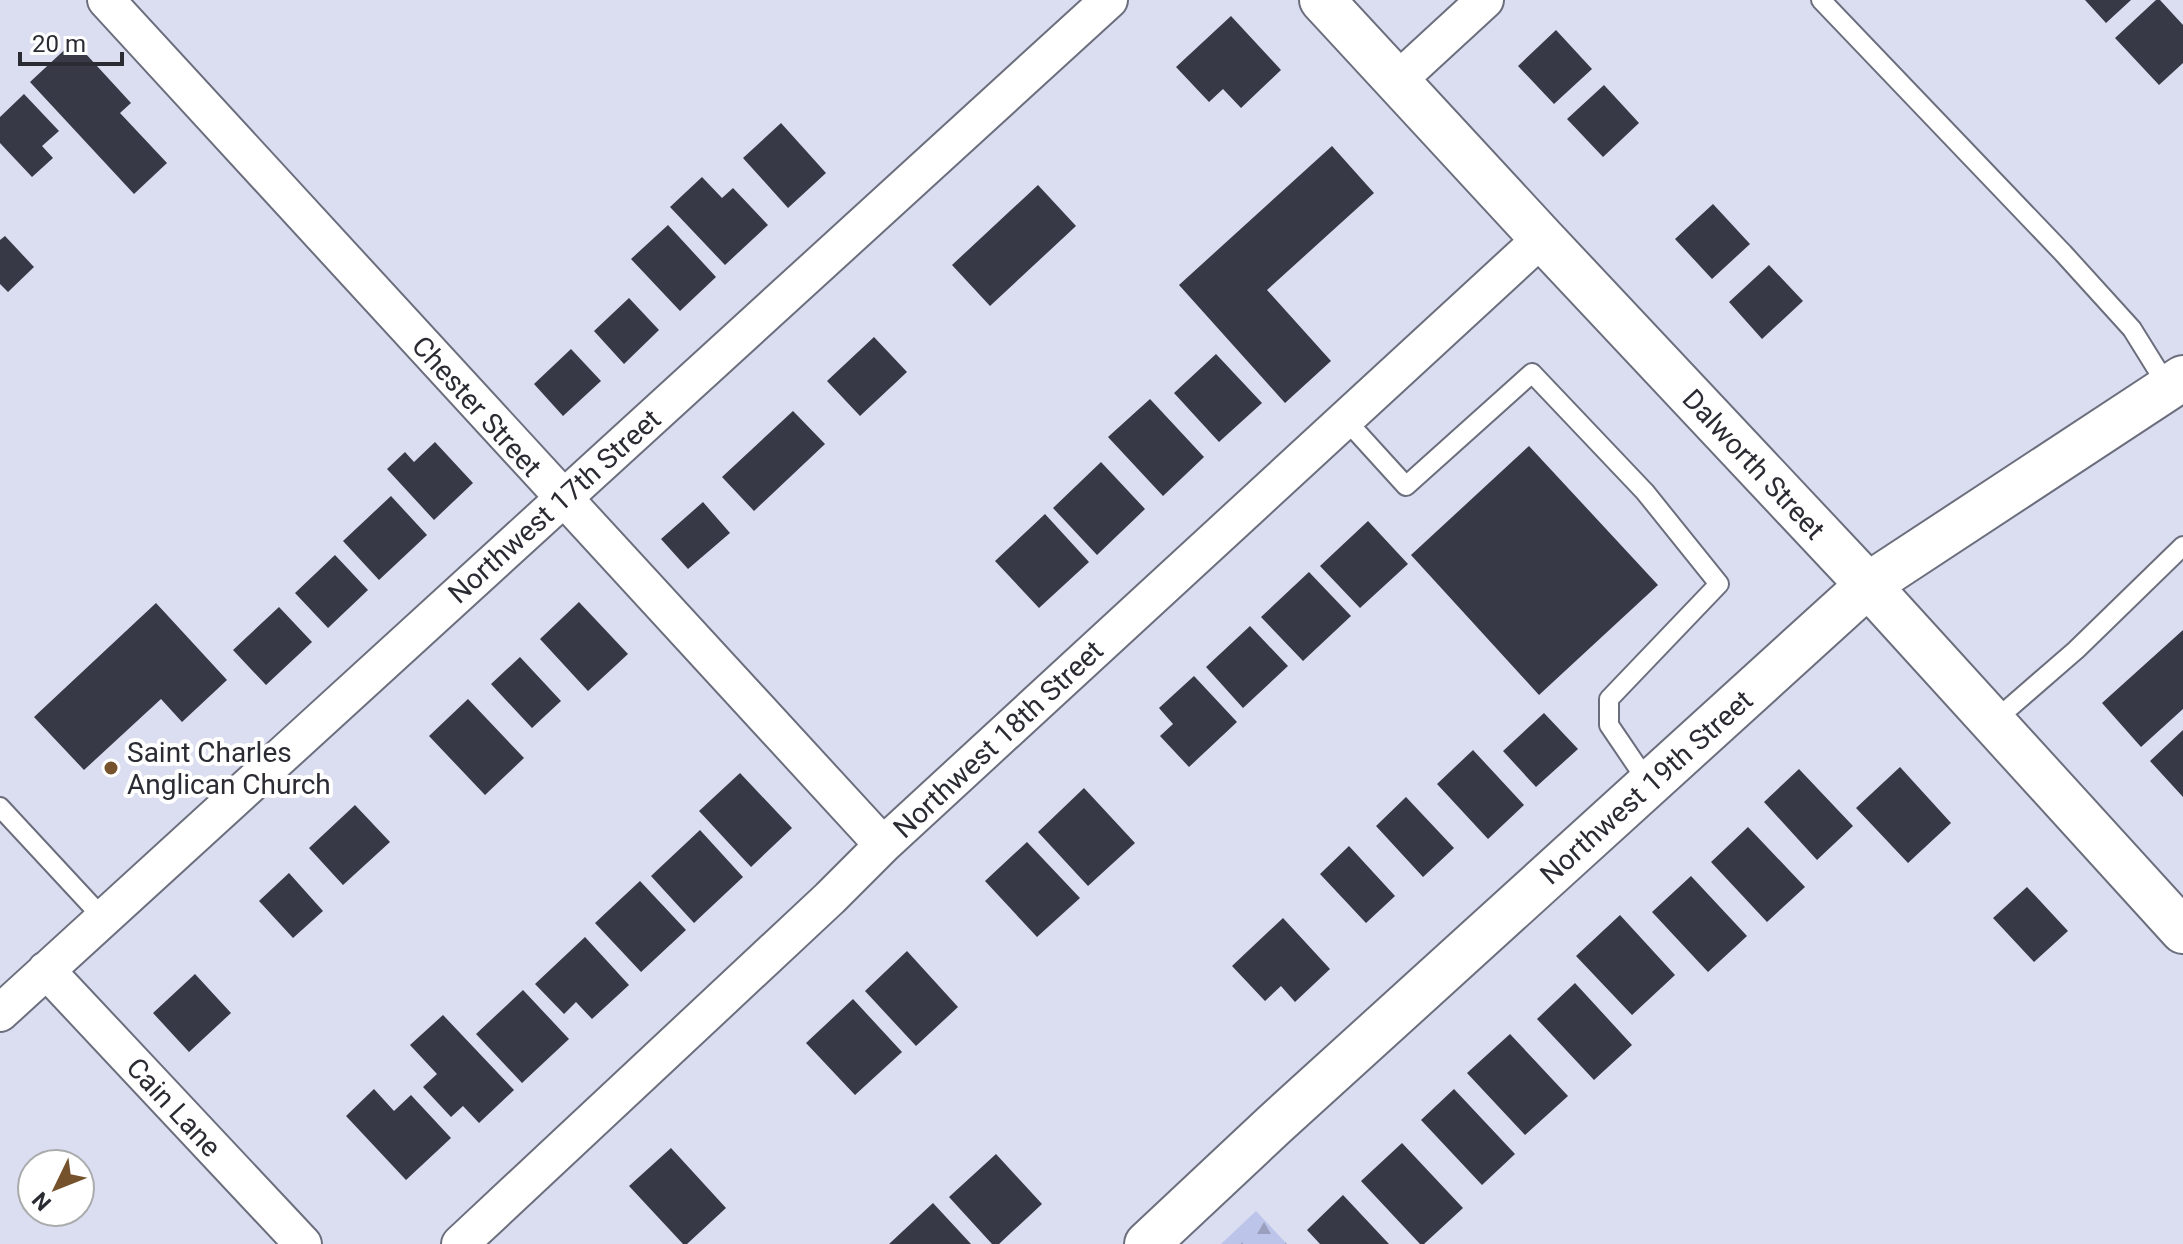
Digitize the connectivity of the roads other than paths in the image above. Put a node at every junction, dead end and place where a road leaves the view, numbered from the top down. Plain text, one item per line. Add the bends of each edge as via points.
1 (106, 0) edge
2 (1109, 0) edge
3 (1322, 0) edge
4 (1821, 0) edge
5 (1478, 2) edge
6 (1397, 81) junction
7 (1542, 238) junction
8 (2176, 383) edge
9 (1345, 419) junction
10 (562, 499) junction
11 (2183, 546) edge
12 (1868, 585) junction
13 (1993, 722) junction
14 (1649, 784) junction
15 (0, 807) edge
16 (883, 845) junction
17 (103, 918) junction
18 (2183, 931) edge
19 (46, 970) junction
20 (0, 1013) edge
21 (303, 1244) edge
22 (460, 1244) edge
23 (1147, 1244) edge

1 - 10 street, Chester Street
2 - 10 street, Northwest 17th Street
3 - 6 street, Dalworth Street
4 - 8 lane via 2073,263
5 - 6 street
6 - 7 street, Dalworth Street
7 - 9 street, Northwest 18th Street
7 - 12 street, Dalworth Street
8 - 12 street, Northwest 19th Street
9 - 14 lane via 1406,486 1532,373 1645,492 1719,584 1609,699 1609,725
9 - 16 street, Northwest 18th Street
10 - 16 street, Chester Street
10 - 17 street, Northwest 17th Street
11 - 13 lane
12 - 13 street, Dalworth Street
12 - 14 street, Northwest 19th Street
13 - 18 street, Dalworth Street
14 - 23 street, Northwest 19th Street
15 - 17 lane
16 - 22 street, Northwest 18th Street
17 - 19 street, Northwest 17th Street
19 - 20 street, Northwest 17th Street
19 - 21 street, Cain Lane

